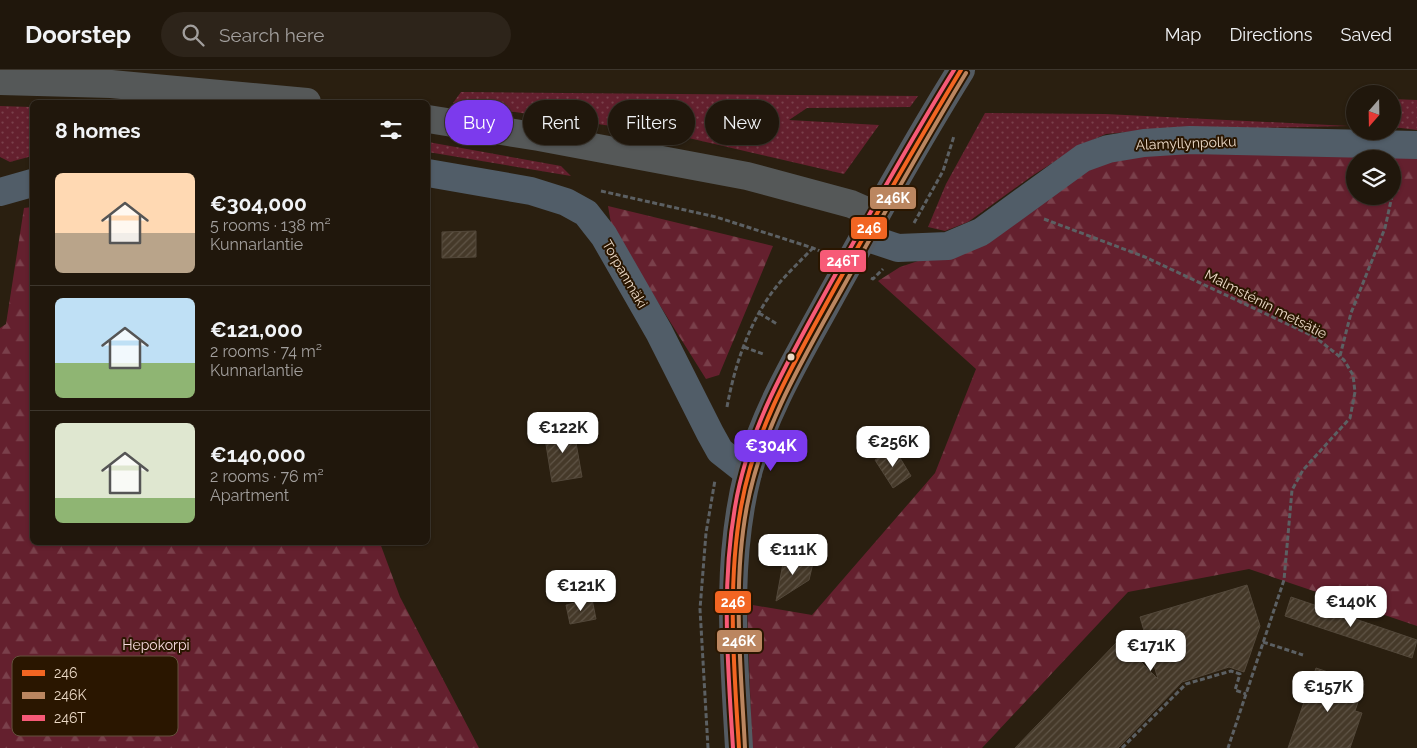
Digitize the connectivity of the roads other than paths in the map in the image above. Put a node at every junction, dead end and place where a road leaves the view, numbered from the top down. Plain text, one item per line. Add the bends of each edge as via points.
1 (961, 70) edge
2 (0, 81) edge
3 (285, 100) edge
4 (430, 119) edge
5 (1417, 145) edge
6 (430, 173) edge
7 (30, 184) edge
8 (0, 192) edge
9 (871, 226) junction
10 (748, 473) junction
11 (739, 748) edge

1 - 9 main road via 945,121
2 - 3 highway via 111,84
4 - 9 highway via 747,176 851,204
5 - 9 street, Alamyllynpolku via 1190,140 1108,148 1083,158 981,232 948,246 898,248
6 - 10 street, Torpanmäki via 531,191 566,202 586,213 604,236 659,332 720,450
7 - 8 street
9 - 10 main road via 769,414
10 - 11 main road via 734,551

